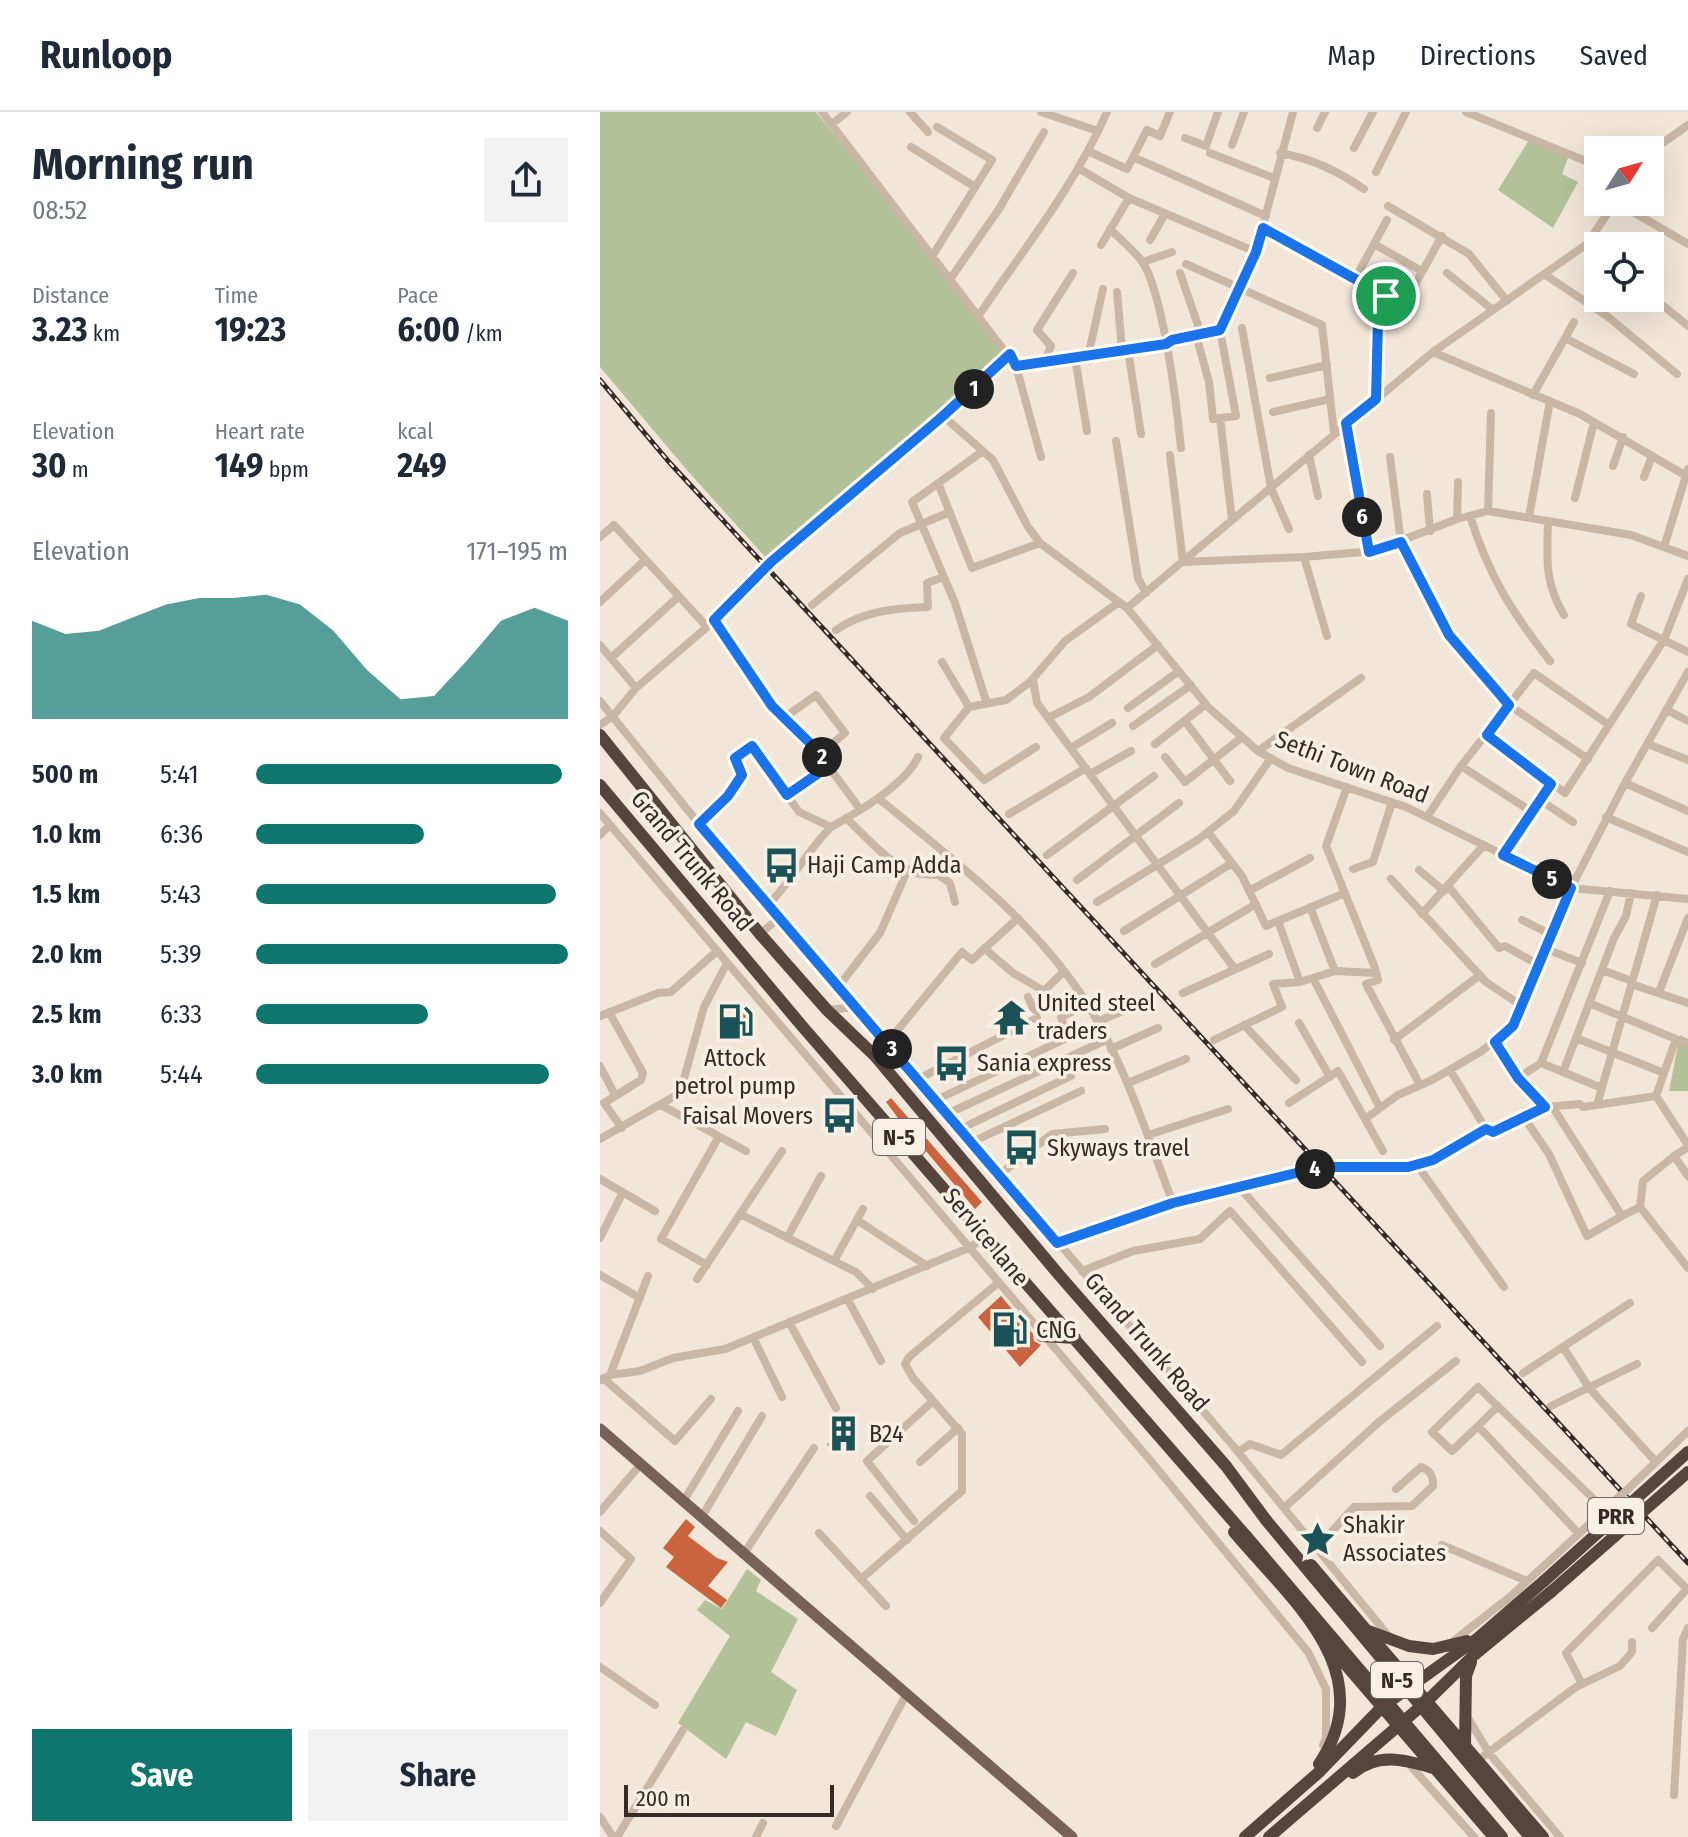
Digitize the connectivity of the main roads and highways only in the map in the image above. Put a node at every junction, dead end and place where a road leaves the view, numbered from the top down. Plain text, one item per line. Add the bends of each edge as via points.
1 (600, 735) edge
2 (600, 785) edge
3 (1042, 1336) road end
4 (1075, 1338) junction
5 (600, 1429) edge
6 (1688, 1452) edge
7 (1226, 1466) junction
8 (1688, 1472) edge
9 (1202, 1485) junction
10 (1548, 1586) junction
11 (1366, 1630) junction
12 (1478, 1638) junction
13 (1326, 1641) junction
14 (1474, 1655) junction
15 (1412, 1685) junction
16 (1426, 1702) junction
17 (1382, 1707) junction
18 (1398, 1727) junction
19 (1465, 1747) junction
20 (1433, 1768) junction
21 (1303, 1786) junction
22 (1313, 1797) junction
23 (1072, 1837) edge
24 (1245, 1837) edge
25 (1269, 1837) edge
26 (1494, 1837) edge
27 (1502, 1837) edge
28 (1530, 1837) edge
29 (1543, 1837) edge

1 - 7 highway, Grand Trunk Road / N-5 via 760,934 875,1056
2 - 4 highway, Grand Trunk Road / N-5
3 - 4 highway
4 - 9 highway, Grand Trunk Road / N-5
5 - 23 main road
6 - 10 highway, PRR, bridge
7 - 11 highway
7 - 28 highway, Grand Trunk Road / N-5, bridge
8 - 10 highway, PRR, bridge
9 - 13 highway via 1233,1531
9 - 27 highway, Grand Trunk Road / N-5, bridge
10 - 12 highway, PRR
10 - 14 highway, PRR
11 - 12 highway via 1423,1648
11 - 15 highway
12 - 15 highway, PRR
13 - 17 highway
13 - 21 highway via 1337,1667 1340,1714 1334,1741
14 - 16 highway, PRR
14 - 19 highway via 1466,1676
15 - 16 highway
15 - 17 highway, PRR
16 - 18 highway, PRR
16 - 19 highway
17 - 18 highway
17 - 21 highway, PRR
18 - 20 highway
18 - 22 highway, PRR
19 - 29 highway
20 - 22 highway via 1404,1760 1372,1762
20 - 26 highway
21 - 24 highway, PRR
22 - 25 highway, PRR

